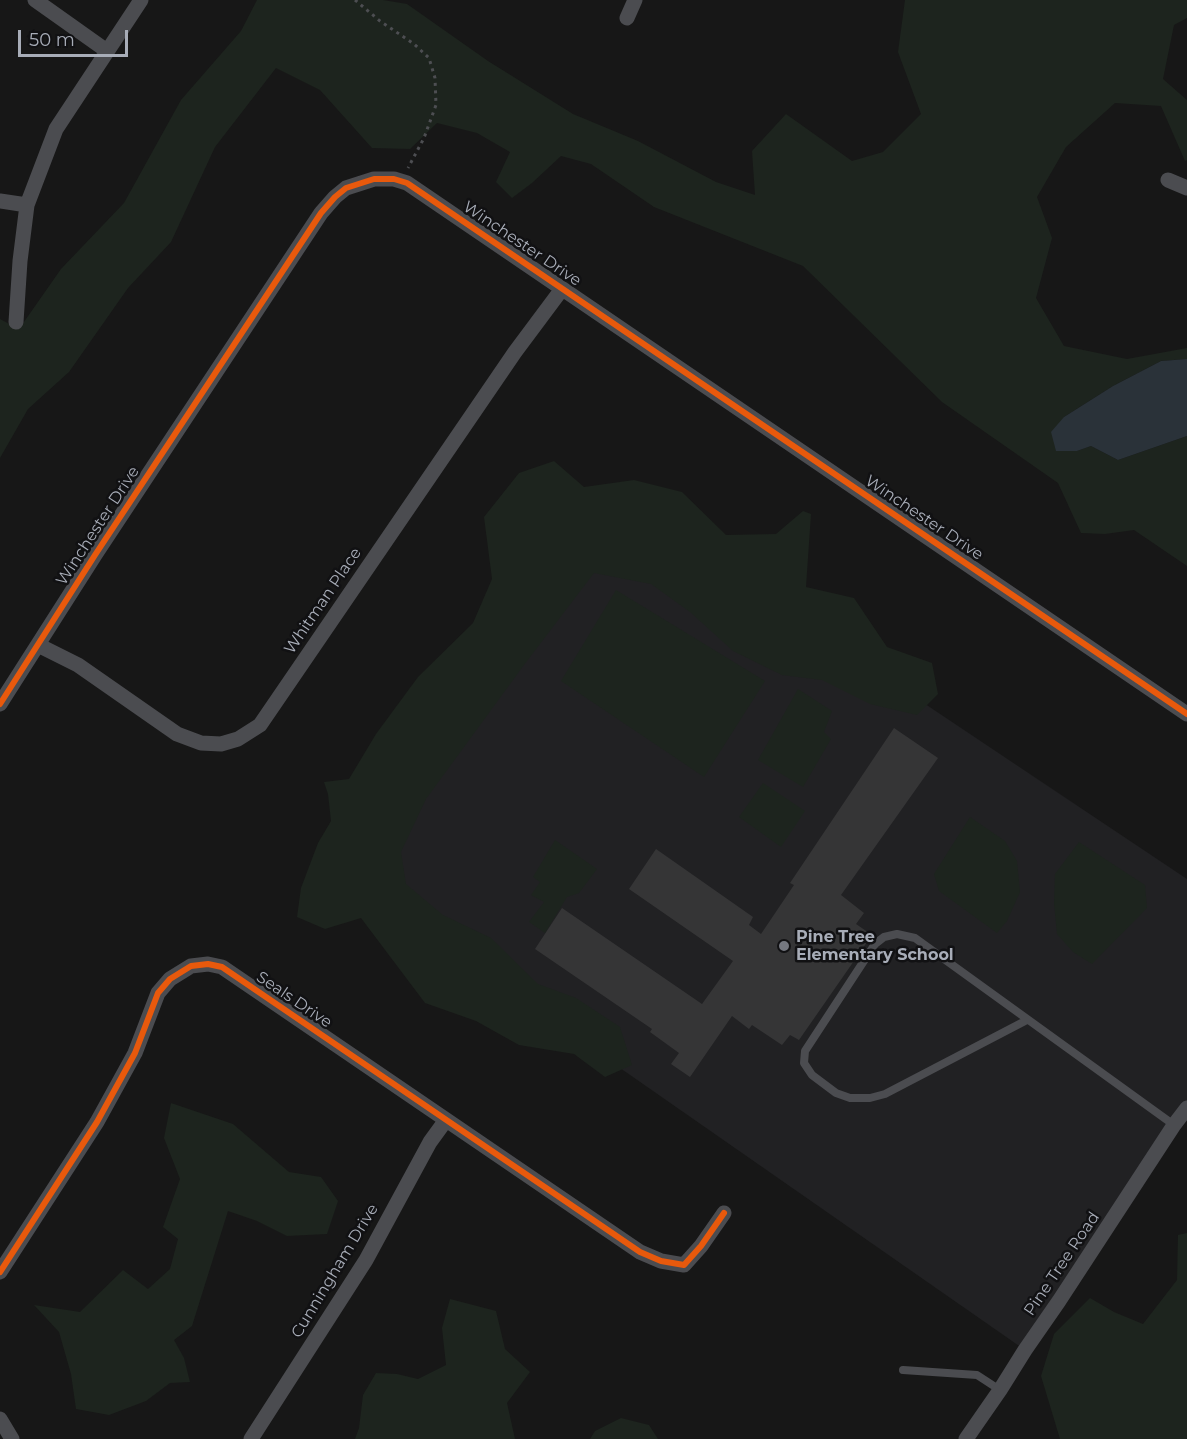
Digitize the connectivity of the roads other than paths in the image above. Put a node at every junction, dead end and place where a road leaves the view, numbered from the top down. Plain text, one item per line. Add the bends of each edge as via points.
1 (35, 0) edge
2 (141, 0) edge
3 (634, 0) edge
4 (627, 18) dead end
5 (107, 51) junction
6 (1168, 180) dead end
7 (1187, 188) edge
8 (0, 201) edge
9 (27, 205) junction
10 (562, 289) junction
11 (16, 322) dead end
12 (38, 645) junction
13 (0, 704) edge
14 (1187, 714) edge
15 (1027, 1020) junction
16 (1187, 1108) edge
17 (446, 1120) junction
18 (1174, 1125) junction
19 (724, 1213) dead end
20 (0, 1272) edge
21 (903, 1370) dead end
22 (1000, 1390) junction
23 (0, 1419) edge
24 (12, 1439) edge
25 (251, 1439) edge
26 (966, 1439) edge

1 - 5 street
2 - 5 street
3 - 4 street
5 - 9 street via 56,129
6 - 7 street
8 - 9 street
9 - 11 street
10 - 12 street, Whitman Place via 260,725 238,739 221,744 201,743 177,734 78,665
10 - 12 street, Winchester Drive via 407,183 374,179 346,188 321,213
10 - 14 street, Winchester Drive
12 - 13 street, Winchester Drive
15 - 15 lane via 915,938 897,934 876,944 805,1051 804,1063 812,1075 836,1093 870,1098 885,1094
15 - 18 lane
16 - 18 street, Pine Tree Road
17 - 19 street, Seals Drive via 640,1252 660,1261 684,1265
17 - 20 street, Seals Drive via 222,967 191,966 170,979 158,993 135,1053 97,1122
17 - 25 street, Cunningham Drive via 366,1260
18 - 22 street, Pine Tree Road
21 - 22 lane via 977,1375
22 - 26 street, Pine Tree Road
23 - 24 street

